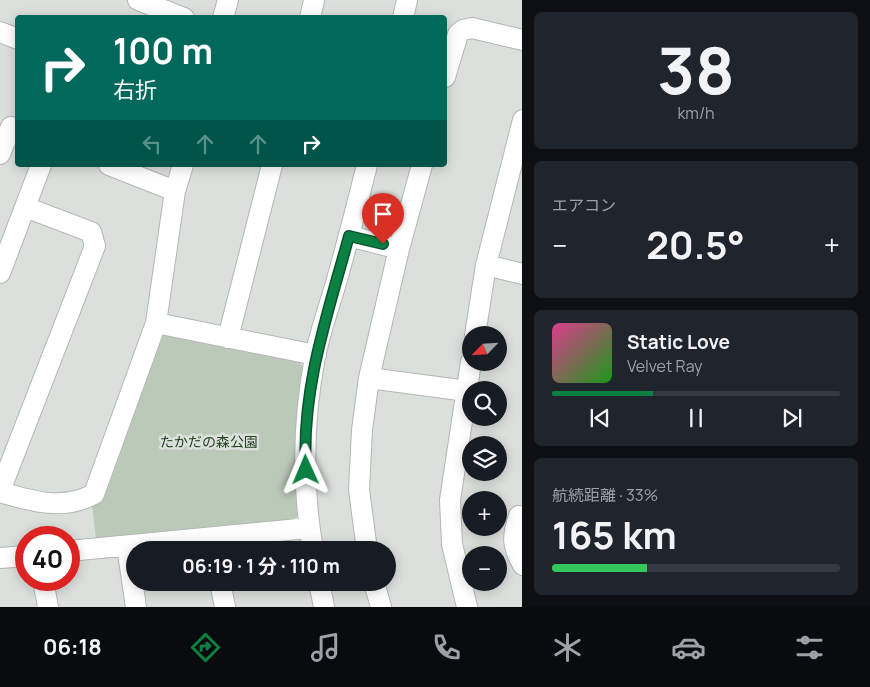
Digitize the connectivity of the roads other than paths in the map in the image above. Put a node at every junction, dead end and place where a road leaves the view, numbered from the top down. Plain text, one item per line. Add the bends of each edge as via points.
1 (138, 0) edge
2 (228, 0) edge
3 (314, 0) edge
4 (407, 0) edge
5 (176, 15) edge
6 (224, 15) edge
7 (311, 15) edge
8 (404, 15) edge
9 (0, 32) edge
10 (15, 38) edge
11 (522, 40) edge
12 (447, 70) edge
13 (522, 120) edge
14 (9, 126) edge
15 (0, 154) edge
16 (40, 167) edge
17 (114, 167) edge
18 (182, 167) edge
19 (271, 167) edge
20 (366, 167) edge
21 (421, 167) edge
22 (175, 191) junction
23 (25, 207) junction
24 (349, 236) junction
25 (399, 249) junction
26 (486, 265) junction
27 (0, 273) edge
28 (522, 274) edge
29 (156, 323) junction
30 (476, 326) edge
31 (228, 338) junction
32 (316, 355) junction
33 (369, 378) junction
34 (462, 390) edge
35 (462, 423) edge
36 (0, 492) edge
37 (519, 516) dead end
38 (309, 528) junction
39 (232, 541) edge
40 (311, 541) edge
41 (366, 541) edge
42 (126, 546) edge
43 (80, 550) edge
44 (15, 557) edge
45 (0, 558) edge
46 (522, 564) edge
47 (45, 591) edge
48 (134, 591) edge
49 (222, 591) edge
50 (321, 591) edge
51 (377, 591) edge
52 (48, 607) edge
53 (136, 607) edge
54 (225, 607) edge
55 (324, 607) edge
56 (381, 607) edge
57 (467, 607) edge

1 - 5 street
2 - 6 street
3 - 7 street
4 - 8 street
9 - 10 street
11 - 12 street via 472,28 463,30 458,34
13 - 26 street
14 - 15 street
16 - 23 street
17 - 22 street
18 - 22 street
19 - 31 street
20 - 24 street
21 - 25 street
22 - 29 street
23 - 27 street
23 - 36 street via 91,232 95,246
24 - 25 street
24 - 32 street
25 - 33 street
26 - 28 street
26 - 30 street
29 - 31 street
29 - 36 street via 94,494 82,501 42,503
31 - 32 street
32 - 38 street via 305,450
33 - 34 street
33 - 41 street via 359,490
35 - 57 street via 450,500 452,544
37 - 46 street via 513,541
38 - 39 street
38 - 40 street
42 - 43 street
44 - 45 street
47 - 52 street
48 - 53 street
49 - 54 street
50 - 55 street
51 - 56 street

